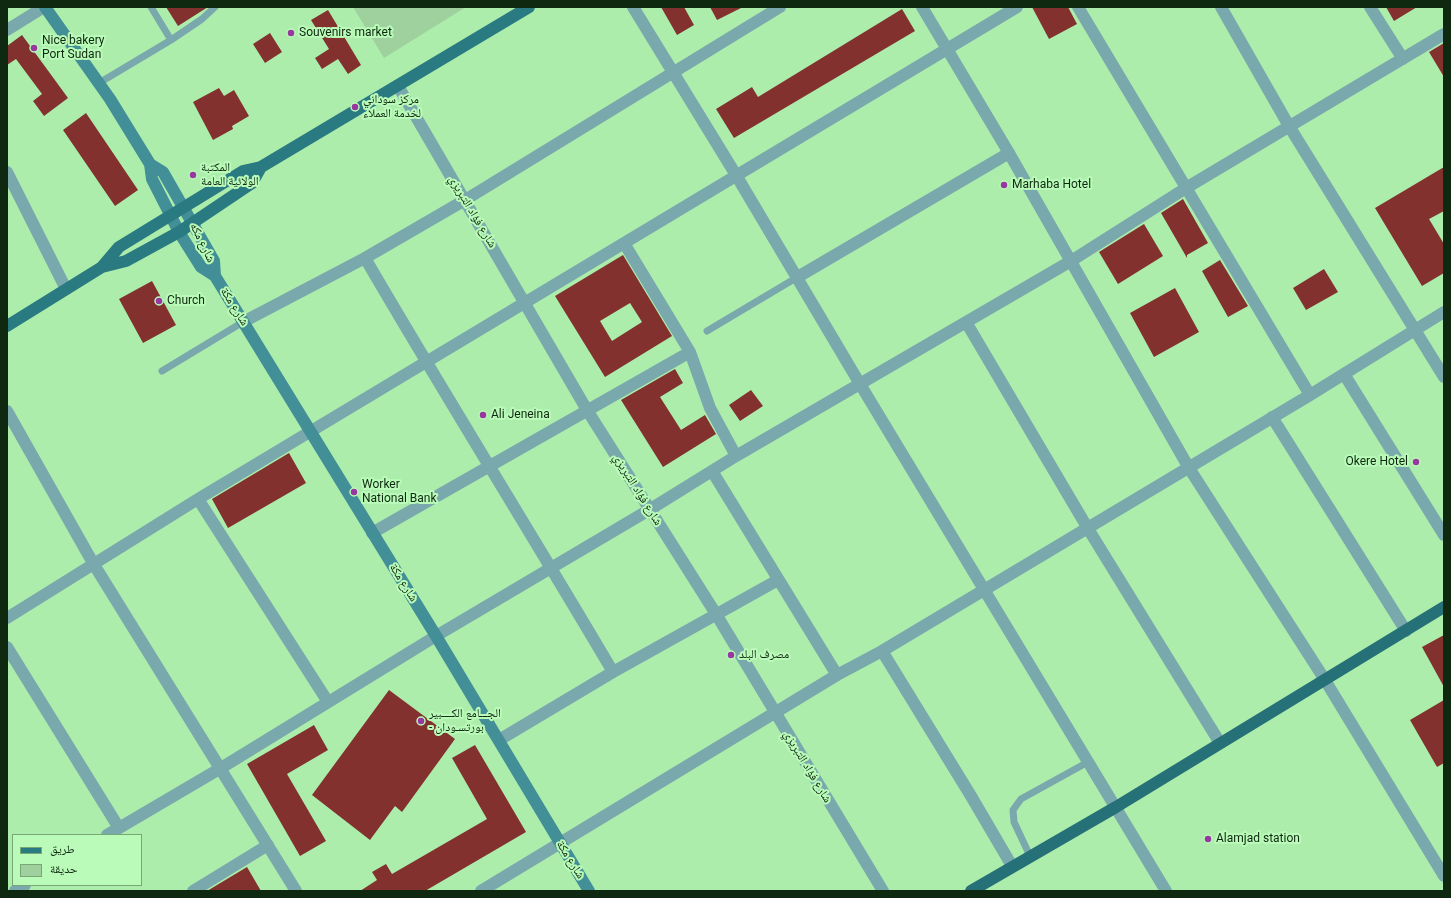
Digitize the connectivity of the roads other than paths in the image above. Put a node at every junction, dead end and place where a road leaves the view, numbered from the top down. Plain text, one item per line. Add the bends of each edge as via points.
1 (45, 7) edge
2 (151, 7) edge
3 (215, 7) edge
4 (528, 7) edge
5 (633, 7) edge
6 (780, 7) edge
7 (922, 7) edge
8 (1017, 7) edge
9 (1078, 7) edge
10 (1221, 7) edge
11 (1370, 7) edge
12 (7, 30) edge
13 (1444, 34) edge
14 (171, 40) junction
15 (948, 49) junction
16 (1403, 59) junction
17 (673, 73) junction
18 (99, 83) junction
19 (398, 86) junction
20 (1289, 126) junction
21 (1010, 153) junction
22 (150, 164) junction
23 (261, 167) junction
24 (7, 172) edge
25 (736, 175) junction
26 (1186, 188) junction
27 (465, 200) junction
28 (184, 207) junction
29 (170, 216) junction
30 (193, 223) junction
31 (179, 232) junction
32 (624, 243) junction
33 (365, 258) junction
34 (1071, 261) junction
35 (102, 267) junction
36 (215, 276) junction
37 (796, 278) junction
38 (66, 289) junction
39 (525, 302) junction
40 (1444, 312) edge
41 (243, 322) junction
42 (966, 322) junction
43 (7, 326) edge
44 (1415, 329) junction
45 (707, 331) dead end
46 (690, 352) junction
47 (426, 363) junction
48 (162, 372) dead end
49 (1344, 374) junction
50 (1444, 377) edge
51 (860, 384) junction
52 (1310, 395) junction
53 (587, 410) junction
54 (7, 411) edge
55 (1272, 417) junction
56 (311, 431) junction
57 (736, 456) junction
58 (490, 467) junction
59 (1188, 468) junction
60 (712, 471) junction
61 (198, 499) junction
62 (649, 510) junction
63 (1087, 526) junction
64 (372, 533) junction
65 (1444, 535) edge
66 (93, 563) junction
67 (551, 567) junction
68 (778, 580) junction
69 (983, 588) junction
70 (1444, 607) edge
71 (716, 614) junction
72 (7, 618) edge
73 (1406, 631) junction
74 (436, 636) junction
75 (7, 646) edge
76 (882, 651) junction
77 (613, 672) junction
78 (837, 675) junction
79 (1325, 680) junction
80 (328, 702) junction
81 (775, 714) junction
82 (498, 740) junction
83 (1220, 743) junction
84 (1088, 762) junction
85 (221, 768) junction
86 (1116, 807) junction
87 (119, 828) junction
88 (109, 834) edge
89 (559, 842) junction
90 (268, 845) junction
91 (1030, 856) junction
92 (1012, 866) junction
93 (1444, 876) edge
94 (193, 891) edge
95 (296, 891) edge
96 (481, 891) edge
97 (589, 891) edge
98 (883, 891) edge
99 (971, 891) edge
100 (1166, 891) edge

1 - 12 street
1 - 18 main road, شارع مكه
2 - 14 lane
3 - 14 lane
4 - 19 main road
5 - 17 street
6 - 17 street
7 - 15 street
8 - 15 street
9 - 26 street
10 - 20 street
11 - 16 street
13 - 16 street
14 - 18 lane
15 - 21 street
15 - 25 street
16 - 20 street
17 - 25 street
17 - 27 street
18 - 22 main road, شارع مكه
19 - 23 main road
19 - 27 street, شارع فؤاد التبريزي
20 - 26 street
20 - 44 street
21 - 34 street
21 - 37 street
22 - 28 main road, شارع مكه via 163,172
22 - 29 main road, شارع مكه via 152,180
23 - 28 main road via 243,170
23 - 30 main road via 252,183
24 - 38 street
25 - 32 street
25 - 37 street
26 - 34 street
26 - 52 street
27 - 33 street
27 - 39 street, شارع فؤاد التبريزي
28 - 29 main road
28 - 30 main road, شارع مكه
29 - 31 main road, شارع مكه
29 - 35 main road via 119,247
30 - 31 main road
30 - 36 main road, شارع مكه via 214,261
31 - 35 main road via 126,261
31 - 36 main road, شارع مكه via 201,267
32 - 39 street
32 - 46 street
33 - 41 street
33 - 47 street
34 - 42 street
34 - 59 street
35 - 38 main road
36 - 41 main road, شارع مكة
37 - 45 lane
37 - 51 street
38 - 43 main road
39 - 47 street
39 - 53 street, شارع فؤاد التبريزي
40 - 44 street
41 - 48 lane
41 - 56 main road, شارع مكة
42 - 51 street
42 - 63 street
44 - 49 street
44 - 50 street
46 - 53 street
46 - 57 street via 710,408
47 - 56 street
47 - 58 street
49 - 52 street
49 - 65 street
51 - 57 street
51 - 69 street
52 - 55 street
53 - 58 street
53 - 62 street, شارع فؤاد التبريزي
54 - 66 street
55 - 59 street
55 - 73 street
56 - 61 street
56 - 64 main road, شارع مكة
57 - 60 street
58 - 64 street
58 - 67 street
59 - 63 street
59 - 79 street
60 - 62 street
60 - 68 street
61 - 66 street
61 - 80 street
62 - 67 street
62 - 71 street, شارع فؤاد التبريزي
63 - 69 street
63 - 83 street
64 - 74 main road, شارع مكة
66 - 72 street
66 - 85 street
67 - 74 street
67 - 77 street
68 - 71 street
68 - 78 street
69 - 76 street
69 - 84 street
70 - 73 highway
71 - 77 street
71 - 81 street, شارع فؤاد التبريزي
73 - 79 highway
74 - 80 street
74 - 82 main road, شارع مكة
75 - 87 street
76 - 78 street
76 - 92 street
77 - 82 street
78 - 81 street
79 - 83 highway
79 - 93 street
80 - 85 street
81 - 89 street
81 - 98 street, شارع فؤاد التبريزي
82 - 89 main road, شارع مكة
83 - 86 highway
84 - 86 street
84 - 91 lane via 1021,798 1013,810 1014,822
85 - 87 street
85 - 90 street
86 - 91 highway
86 - 100 street
87 - 88 street
89 - 96 street
89 - 97 main road, شارع مكة
90 - 94 street
90 - 95 street
91 - 92 highway
92 - 99 highway

